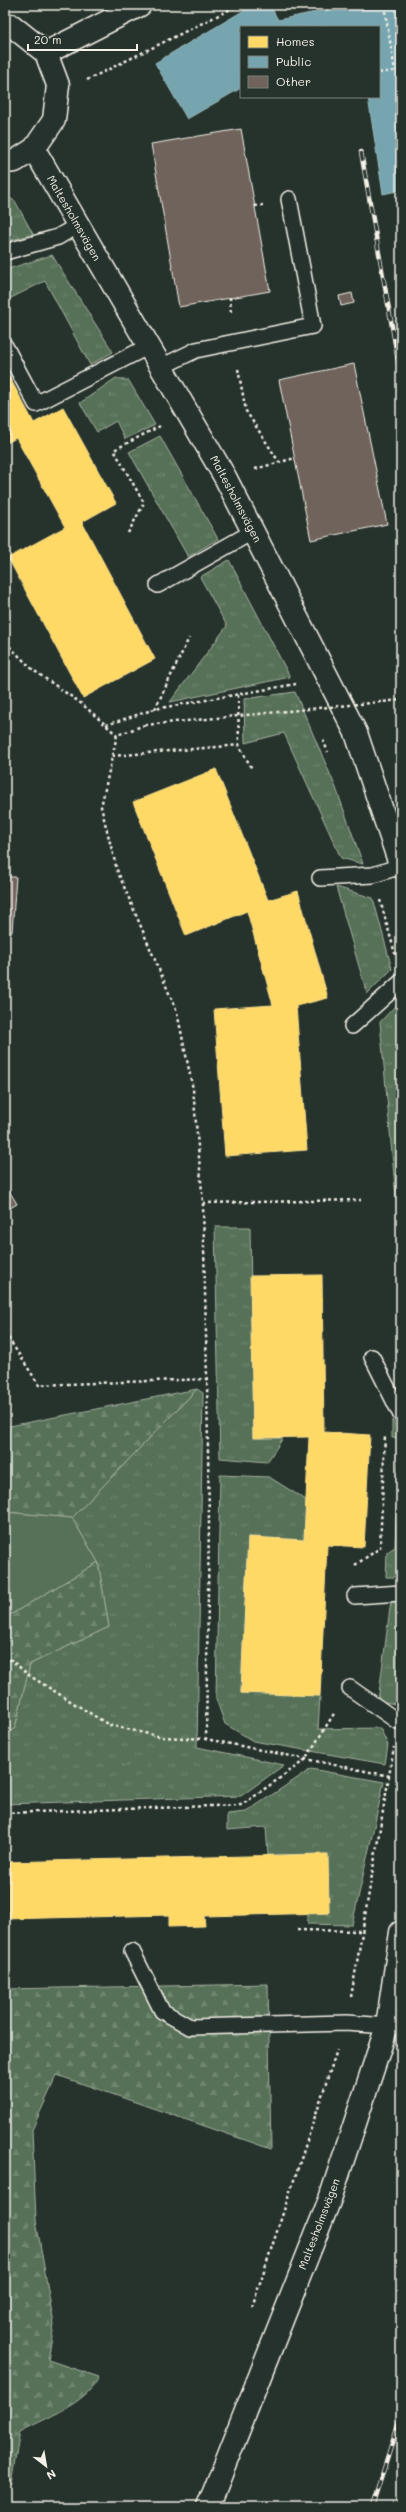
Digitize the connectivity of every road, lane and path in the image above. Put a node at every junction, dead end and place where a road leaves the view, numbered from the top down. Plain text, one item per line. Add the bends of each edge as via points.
1 (140, 5) edge
2 (239, 5) edge
3 (384, 5) edge
4 (5, 25) edge
5 (46, 53) junction
6 (401, 70) edge
7 (395, 71) junction
8 (380, 73) edge
9 (57, 95) junction
10 (34, 149) junction
11 (5, 162) edge
12 (289, 199) dead end
13 (78, 225) junction
14 (5, 252) edge
15 (233, 342) junction
16 (5, 346) edge
17 (149, 346) junction
18 (161, 367) junction
19 (164, 424) dead end
20 (295, 458) dead end
21 (279, 462) junction
22 (225, 477) junction
23 (254, 531) junction
24 (128, 533) dead end
25 (158, 585) dead end
26 (189, 638) dead end
27 (5, 642) edge
28 (299, 683) dead end
29 (238, 695) junction
30 (401, 700) edge
31 (155, 709) junction
32 (106, 725) junction
33 (117, 735) junction
34 (239, 745) junction
35 (112, 756) junction
36 (252, 769) dead end
37 (401, 867) edge
38 (320, 878) dead end
39 (401, 982) edge
40 (352, 1026) dead end
41 (362, 1200) dead end
42 (203, 1203) junction
43 (5, 1333) edge
44 (372, 1357) dead end
45 (207, 1379) junction
46 (401, 1415) edge
47 (383, 1428) dead end
48 (355, 1564) dead end
49 (401, 1593) edge
50 (355, 1596) dead end
51 (5, 1656) edge
52 (350, 1688) joint
53 (399, 1721) edge
54 (206, 1739) junction
55 (305, 1760) junction
56 (390, 1776) junction
57 (5, 1813) edge
58 (297, 1930) dead end
59 (362, 1931) junction
60 (401, 1932) edge
61 (132, 1952) dead end
62 (346, 2023) junction
63 (394, 2027) edge
64 (251, 2311) dead end
65 (208, 2507) edge

1 - 5 street
2 - 9 path
3 - 7 path
4 - 5 street via 11,25
5 - 9 street via 58,85
6 - 7 path
7 - 8 path
9 - 10 street via 54,120
10 - 11 street via 15,161
10 - 13 street, Maltesholmsvägen
12 - 15 lane via 313,326
13 - 14 lane via 58,236
13 - 17 street, Maltesholmsvägen
15 - 18 lane via 196,350
15 - 21 path via 246,411
16 - 17 lane via 36,404
17 - 18 street, Maltesholmsvägen
18 - 22 street, Maltesholmsvägen
19 - 24 path via 114,450 144,503
20 - 21 path
21 - 22 path
22 - 23 street, Maltesholmsvägen
23 - 25 lane
23 - 37 street, Maltesholmsvägen via 356,733
26 - 31 path
27 - 32 path via 33,670 82,704
28 - 29 path
29 - 31 path
29 - 34 path
30 - 33 path, bridge via 146,725
31 - 32 path
32 - 33 path
33 - 35 path
34 - 35 path
34 - 36 path
35 - 42 path via 101,807 117,870 177,1012 193,1089
37 - 38 lane via 373,875
39 - 40 lane
41 - 42 path
42 - 45 path
43 - 45 path via 40,1385
44 - 46 lane
45 - 54 path
47 - 48 path via 380,1548
49 - 50 lane
51 - 54 path via 30,1676 109,1725 162,1737
52 - 53 lane
52 - 55 path
53 - 56 path
54 - 55 path
55 - 56 path
55 - 57 path via 242,1804
56 - 59 path
58 - 59 path
59 - 62 path
60 - 63 street, Maltesholmsvägen
61 - 62 lane via 162,2011 190,2027
62 - 63 lane
62 - 64 path
63 - 65 street, Maltesholmsvägen via 330,2199

